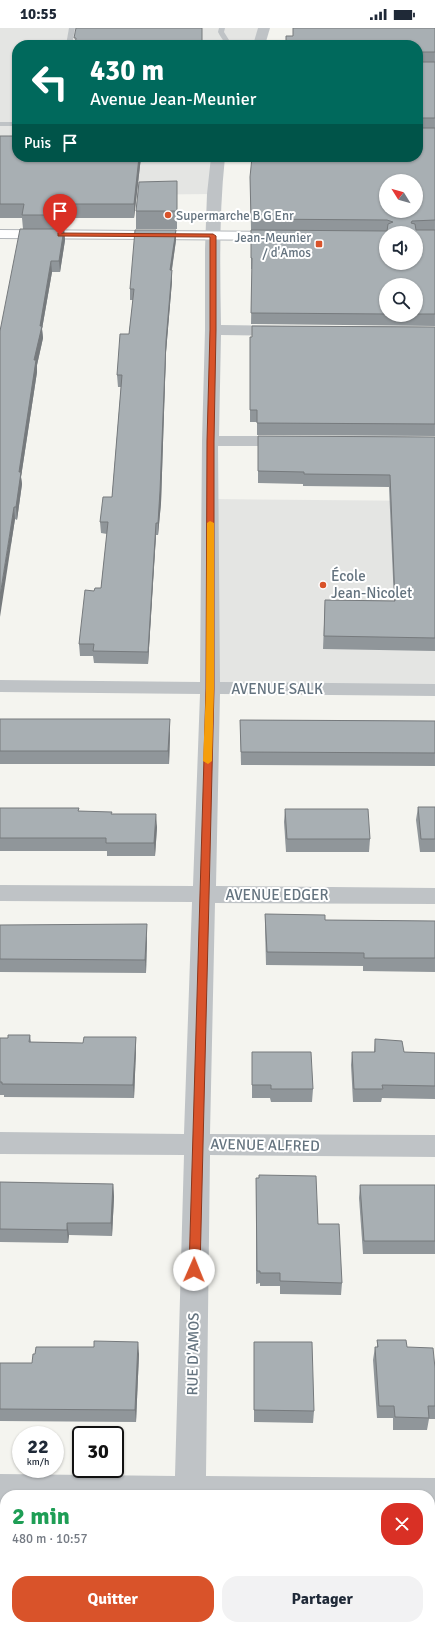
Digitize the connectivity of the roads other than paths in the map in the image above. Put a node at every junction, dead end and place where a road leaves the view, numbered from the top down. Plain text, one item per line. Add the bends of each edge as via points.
1 (72, 28) edge
2 (222, 28) edge
3 (264, 28) edge
4 (70, 40) edge
5 (225, 40) edge
6 (260, 40) edge
7 (0, 124) edge
8 (12, 124) edge
9 (217, 162) edge
10 (0, 234) edge
11 (213, 236) junction
12 (293, 236) edge
13 (213, 330) junction
14 (300, 331) edge
15 (210, 441) junction
16 (304, 441) edge
17 (0, 686) edge
18 (210, 689) junction
19 (435, 690) edge
20 (0, 893) edge
21 (203, 894) junction
22 (435, 896) edge
23 (0, 1143) edge
24 (197, 1144) junction
25 (435, 1146) edge
26 (0, 1489) edge
27 (48, 1490) edge
28 (190, 1490) edge

1 - 4 lane
2 - 5 lane via 221,32
3 - 6 street
7 - 8 lane
9 - 11 street, RUE D'AMOS
10 - 11 street
11 - 12 street
11 - 13 street, RUE D'AMOS
13 - 14 street
13 - 15 street, RUE D'AMOS
15 - 16 street
15 - 18 street, RUE D'AMOS
17 - 18 street, AVENUE SALK
18 - 19 street, AVENUE SALK
18 - 21 street, RUE D'AMOS
20 - 21 street, AVENUE EDGER
21 - 22 street, AVENUE EDGER
21 - 24 street, RUE D'AMOS
23 - 24 street, AVENUE ALFRED
24 - 25 street, AVENUE ALFRED
24 - 28 street, RUE D'AMOS
26 - 27 street

